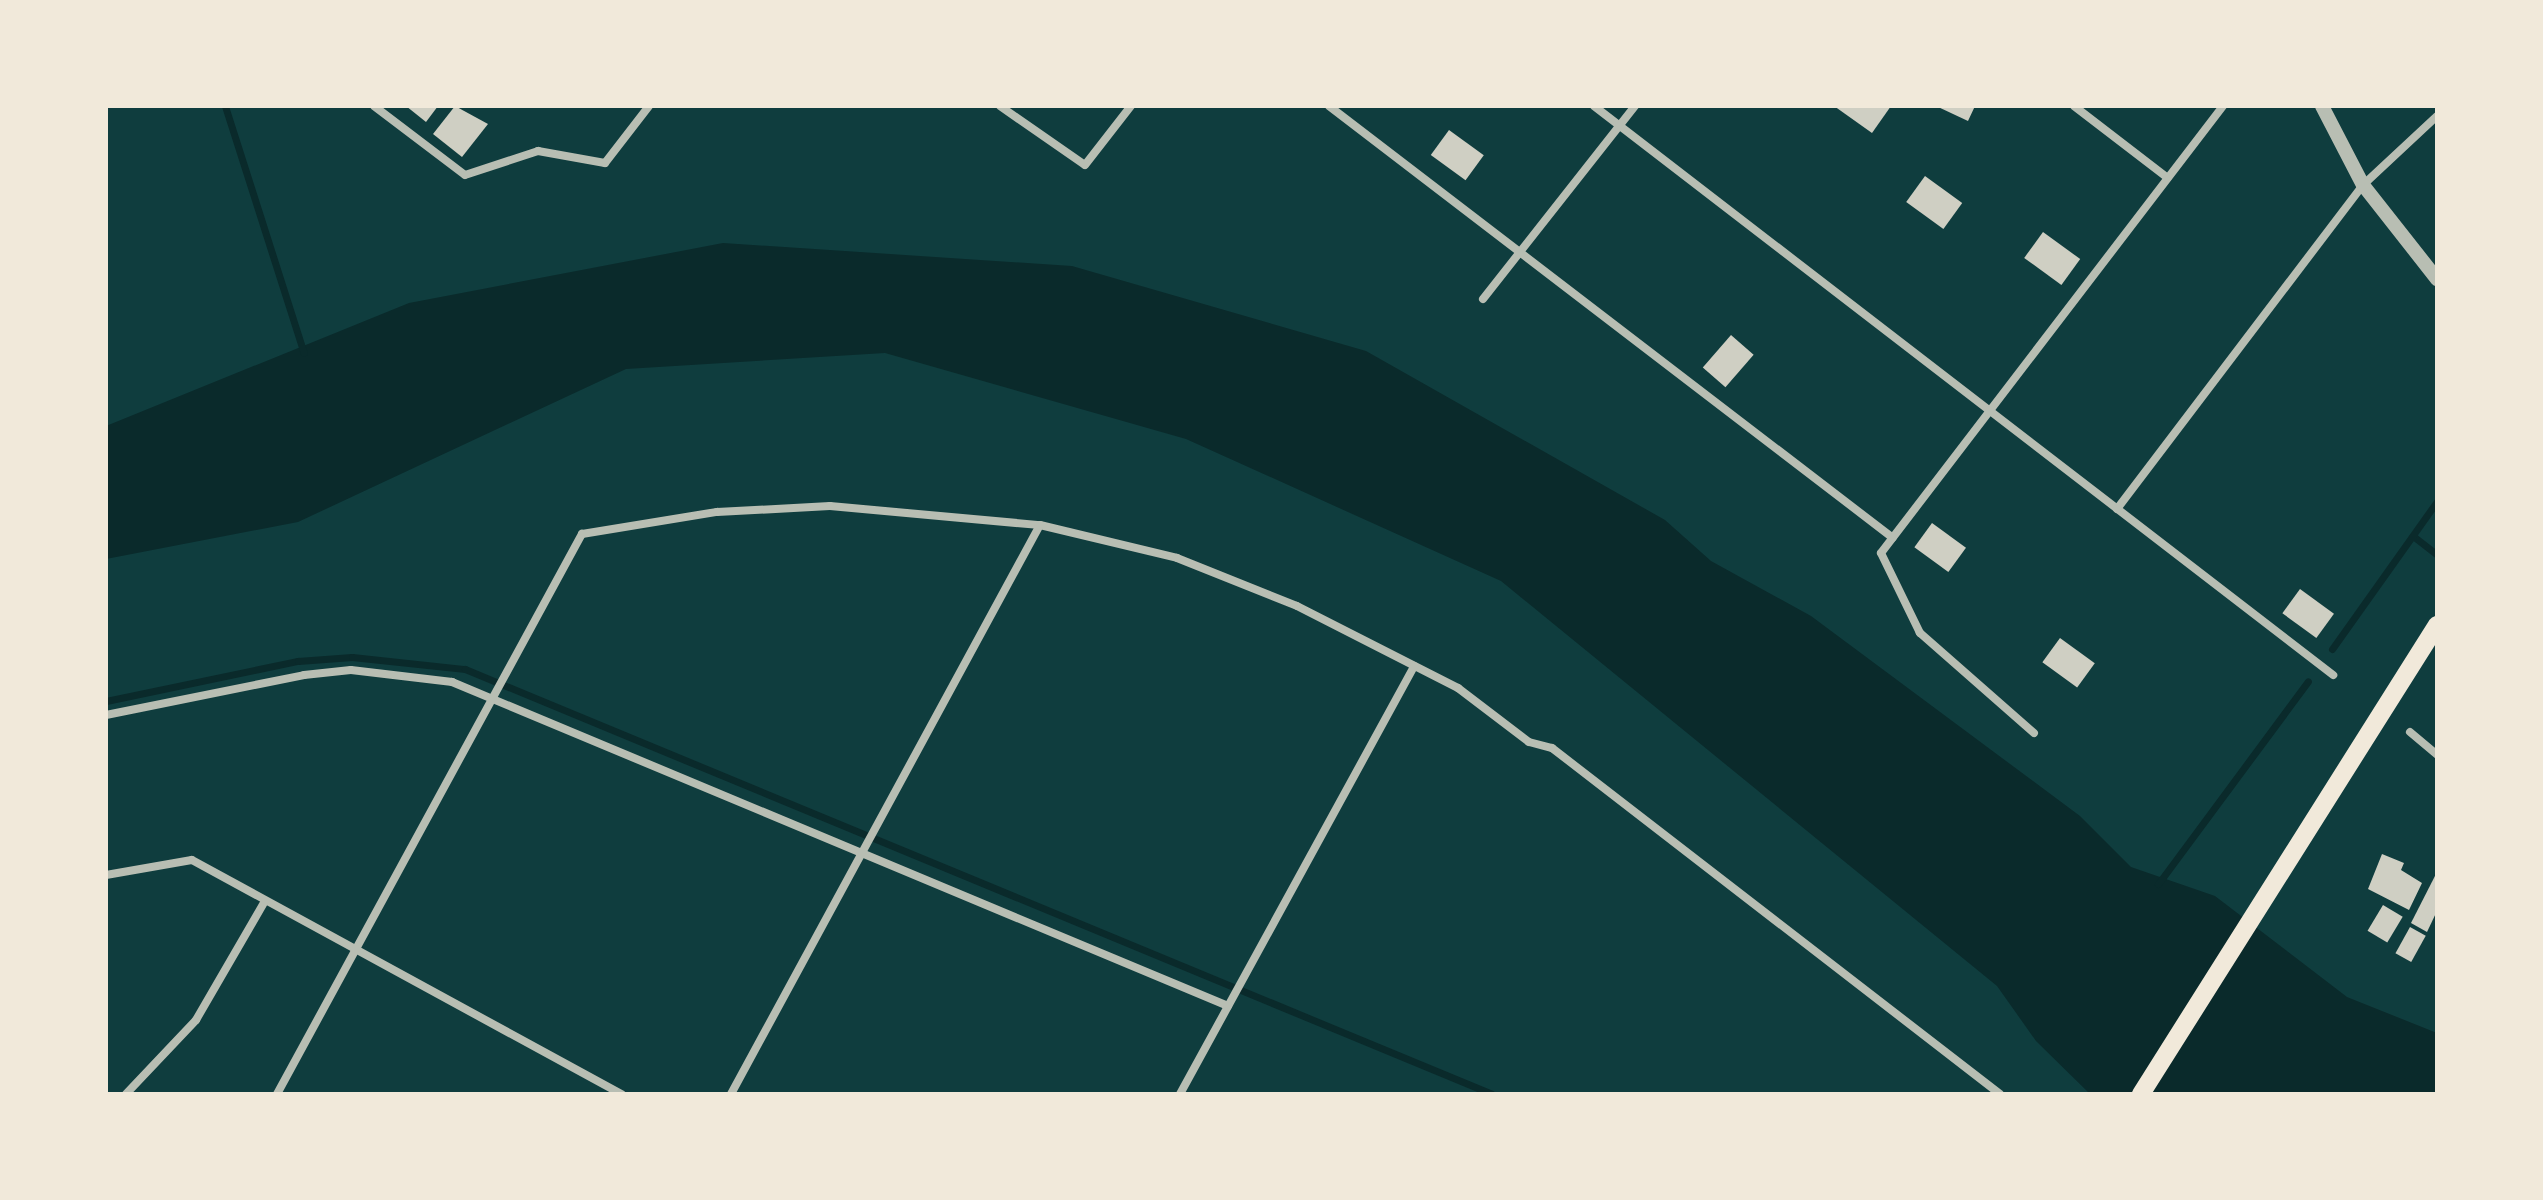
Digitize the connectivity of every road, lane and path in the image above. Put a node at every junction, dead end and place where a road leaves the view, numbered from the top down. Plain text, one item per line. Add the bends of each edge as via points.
1 (374, 106) edge
2 (649, 106) edge
3 (1000, 106) edge
4 (1131, 106) edge
5 (1329, 106) edge
6 (1594, 106) edge
7 (1635, 106) edge
8 (2074, 106) edge
9 (2223, 106) edge
10 (2322, 106) edge
11 (2437, 116) edge
12 (1620, 126) junction
13 (2168, 178) junction
14 (2363, 185) junction
15 (1520, 252) junction
16 (2437, 279) edge
17 (1483, 299) dead end
18 (1989, 411) junction
19 (2117, 509) junction
20 (1040, 525) junction
21 (1893, 538) junction
22 (2437, 625) edge
23 (1414, 666) junction
24 (2333, 675) dead end
25 (492, 698) junction
26 (106, 715) edge
27 (2410, 732) dead end
28 (2034, 733) dead end
29 (2437, 755) edge
30 (862, 851) junction
31 (106, 875) edge
32 (265, 901) junction
33 (355, 950) junction
34 (1228, 1004) junction
35 (126, 1094) edge
36 (277, 1094) edge
37 (622, 1094) edge
38 (731, 1094) edge
39 (1180, 1094) edge
40 (2000, 1094) edge
41 (2141, 1094) edge

1 - 2 street via 465,175 538,151 605,163
3 - 4 street via 1085,165
5 - 15 street
6 - 12 street
7 - 12 street
8 - 13 street
9 - 13 street
10 - 14 street
11 - 14 street
12 - 15 street
12 - 18 street
13 - 18 street
14 - 16 street
14 - 19 street
15 - 17 street
15 - 21 street
18 - 19 street
18 - 21 street
19 - 24 street
20 - 23 street via 1177,558 1297,606
20 - 25 street via 830,506 717,512 582,534
20 - 30 street
21 - 28 street via 1881,553 1920,633
22 - 41 highway
23 - 34 street
23 - 40 street via 1458,688 1529,742 1552,748
25 - 26 street via 452,682 351,670
25 - 30 street
25 - 33 street
27 - 29 street
30 - 34 street
30 - 38 street
31 - 32 street via 192,860
32 - 33 street
32 - 35 street via 196,1020
33 - 36 street
33 - 37 street
34 - 39 street

